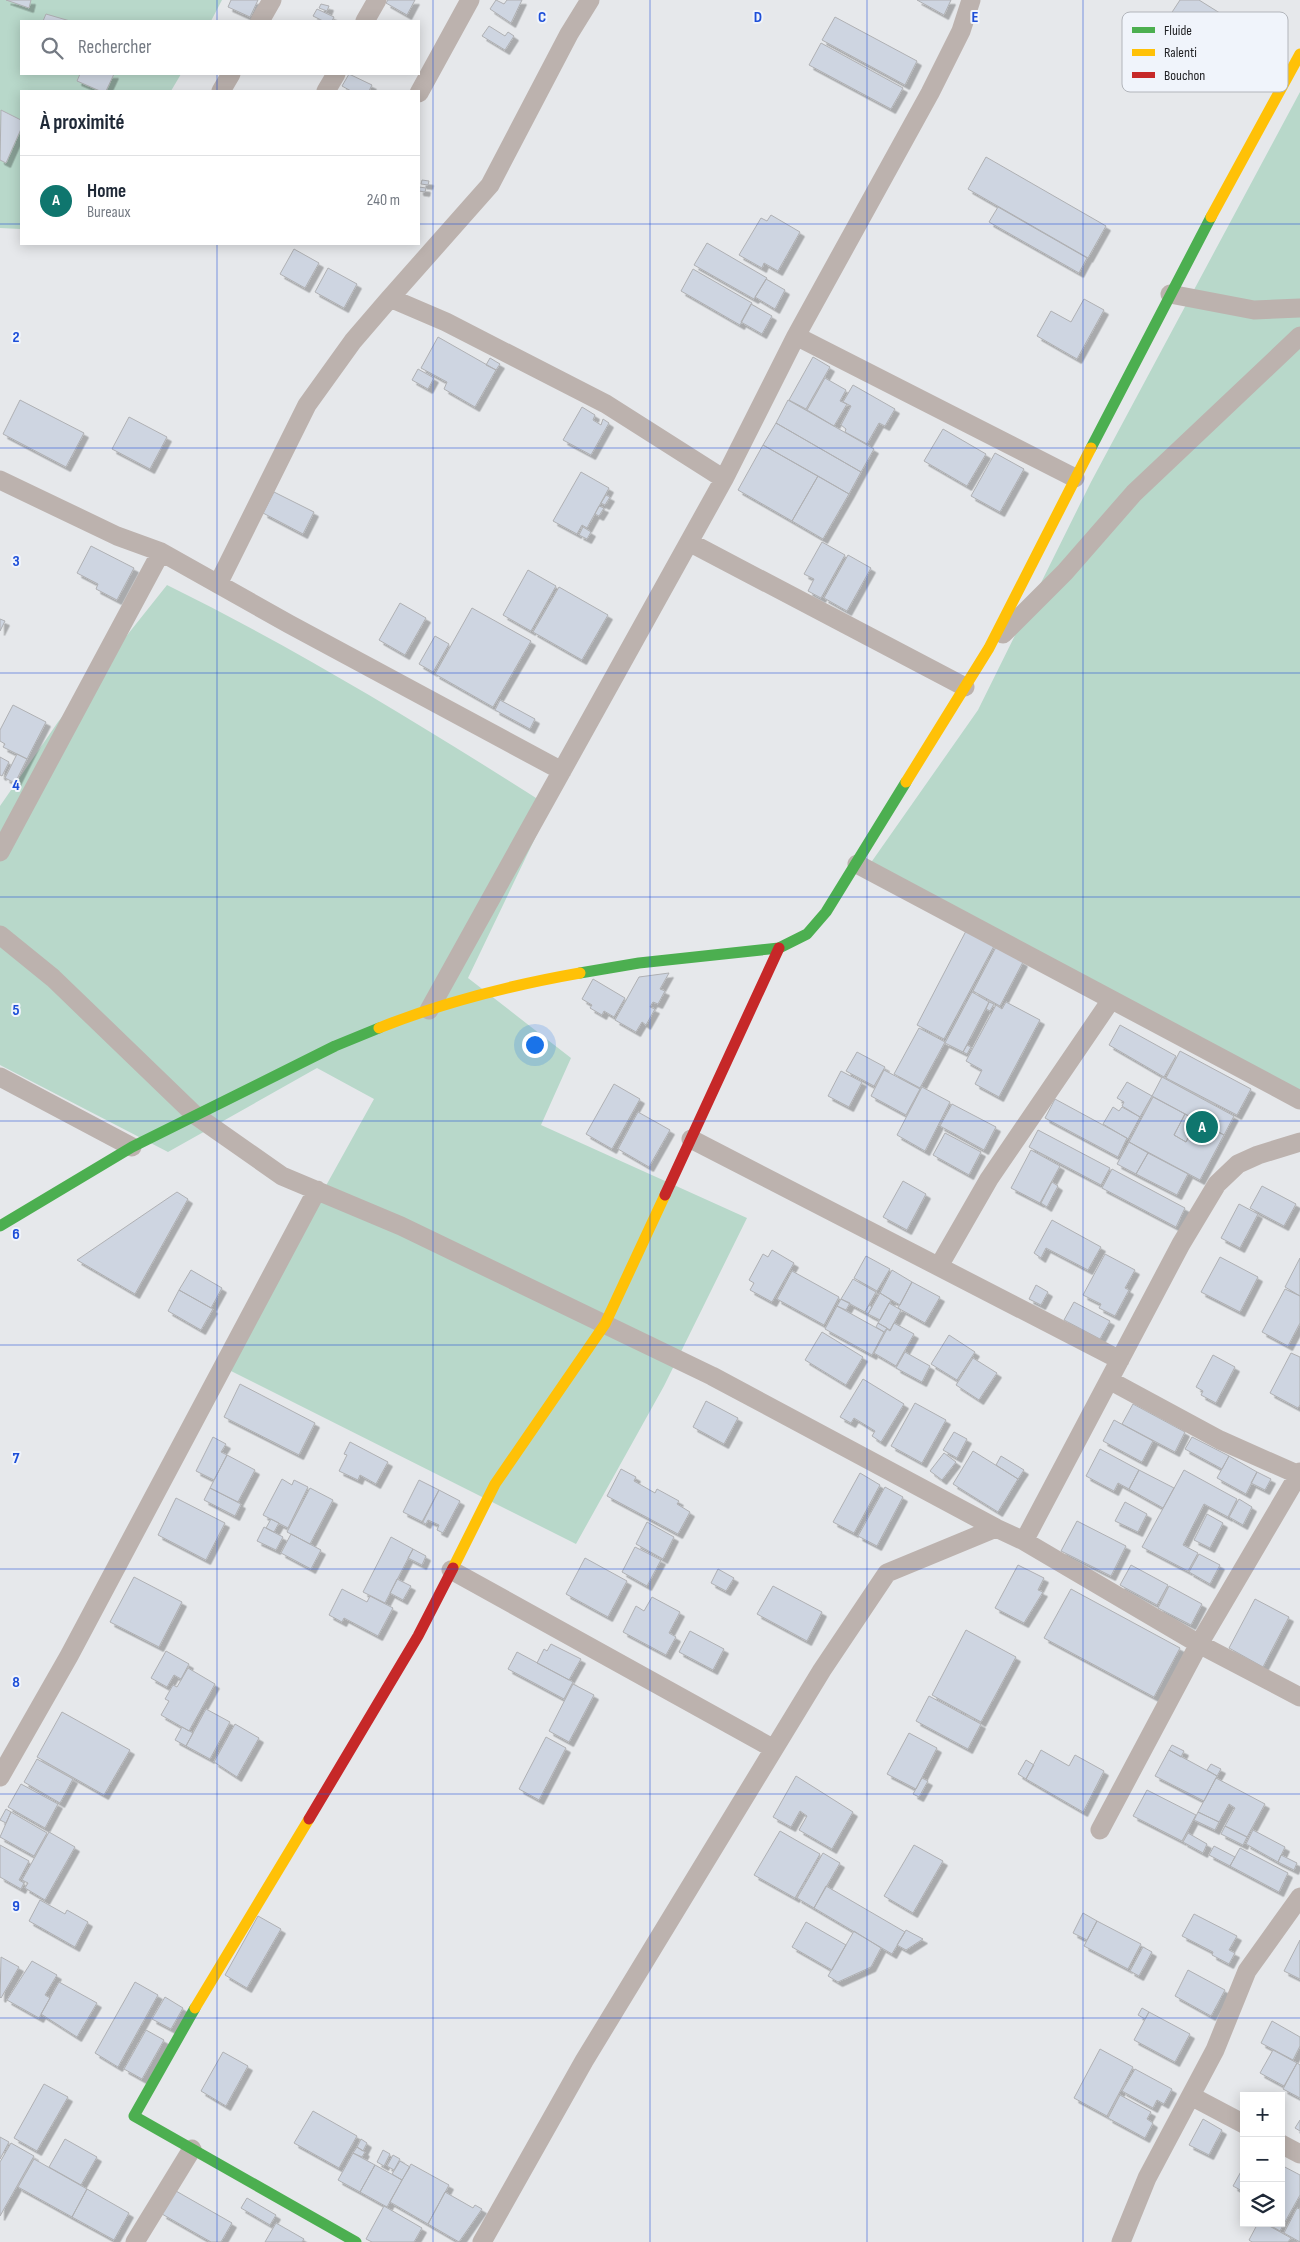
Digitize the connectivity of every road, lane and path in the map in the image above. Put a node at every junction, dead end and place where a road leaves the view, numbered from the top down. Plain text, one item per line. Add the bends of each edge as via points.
1 (272, 0) edge
2 (377, 0) edge
3 (470, 0) edge
4 (590, 0) edge
5 (971, 0) edge
6 (261, 20) edge
7 (366, 20) edge
8 (1300, 54) edge
9 (230, 75) edge
10 (335, 75) edge
11 (1288, 76) edge
12 (222, 90) edge
13 (327, 90) edge
14 (420, 91) edge
15 (1279, 92) edge
16 (1170, 294) junction
17 (390, 298) junction
18 (1300, 308) edge
19 (796, 336) junction
20 (1300, 336) edge
21 (1076, 478) junction
22 (724, 479) junction
23 (0, 480) edge
24 (689, 542) junction
25 (161, 552) junction
26 (218, 584) junction
27 (989, 648) junction
28 (965, 687) junction
29 (562, 771) junction
30 (0, 852) edge
31 (857, 864) junction
32 (0, 935) edge
33 (779, 948) junction
34 (1111, 1000) junction
35 (429, 1010) junction
36 (0, 1077) edge
37 (1300, 1100) edge
38 (195, 1115) junction
39 (691, 1139) junction
40 (1300, 1142) edge
41 (132, 1147) junction
42 (317, 1190) junction
43 (0, 1226) edge
44 (939, 1266) junction
45 (605, 1324) junction
46 (1120, 1360) junction
47 (1110, 1380) junction
48 (1299, 1473) edge
49 (996, 1528) junction
50 (1024, 1541) junction
51 (451, 1570) junction
52 (1199, 1644) junction
53 (1300, 1697) edge
54 (774, 1749) junction
55 (0, 1777) edge
56 (1100, 1830) dead end
57 (1300, 1897) edge
58 (1191, 2096) junction
59 (1240, 2122) edge
60 (1285, 2146) edge
61 (192, 2149) junction
62 (1300, 2154) edge
63 (135, 2242) edge
64 (356, 2242) edge
65 (482, 2242) edge
66 (1121, 2242) edge

1 - 6 street
2 - 7 street
3 - 14 street
4 - 17 street via 490,185
5 - 19 street via 961,31 930,94
8 - 11 street
9 - 12 street
10 - 13 street
15 - 16 street
16 - 18 street via 1254,310
16 - 21 street
17 - 22 street via 446,322 606,404
17 - 26 street via 352,341 307,405
19 - 21 street
19 - 22 street
20 - 27 street via 1134,493 1065,572
21 - 27 street
22 - 24 street
23 - 25 street via 117,536
24 - 28 street
24 - 29 street
25 - 26 street
25 - 30 street
26 - 29 street
27 - 28 street
28 - 31 street
29 - 35 street
31 - 33 street via 826,912 807,934
31 - 34 street
32 - 38 street via 52,978
33 - 35 street via 639,963 526,983
33 - 39 street
34 - 37 street
34 - 44 street via 989,1179
35 - 38 street via 335,1046
36 - 41 street
38 - 41 street
38 - 42 street via 282,1176
39 - 44 street
39 - 45 street
40 - 46 street via 1238,1164 1218,1184 1180,1244
41 - 43 street
42 - 45 street via 401,1226
42 - 55 street via 69,1656
44 - 46 street
45 - 49 street via 712,1376
45 - 51 street via 495,1484
46 - 47 street
47 - 48 street via 1220,1440
47 - 50 street
48 - 52 street
49 - 50 street
49 - 54 street via 887,1573
50 - 52 street
51 - 54 street
51 - 61 street via 418,1636 134,2116
52 - 53 street
52 - 56 street
54 - 65 street via 584,2061
57 - 58 street via 1246,1971 1215,2050
58 - 59 street
58 - 66 street via 1147,2178
60 - 62 street
61 - 63 street
61 - 64 street

